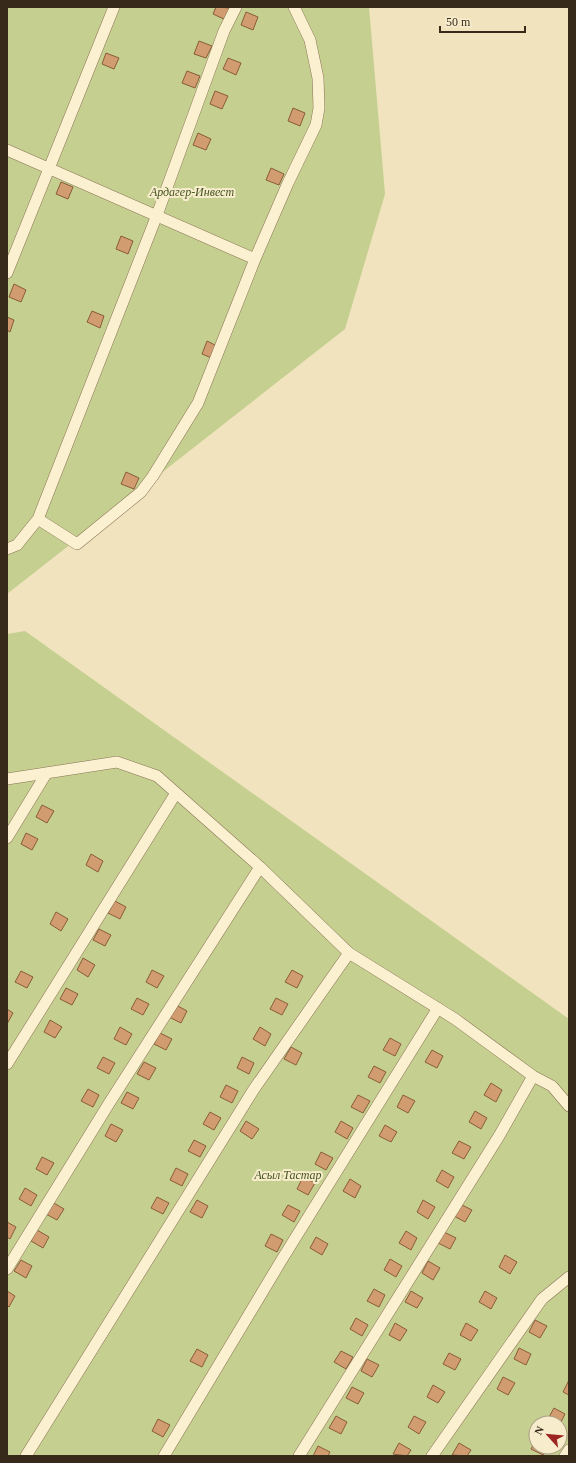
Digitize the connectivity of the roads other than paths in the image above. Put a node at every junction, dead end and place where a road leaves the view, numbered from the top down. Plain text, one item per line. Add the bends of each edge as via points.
1 (114, 7) edge
2 (236, 7) edge
3 (294, 7) edge
4 (7, 150) edge
5 (49, 167) junction
6 (157, 215) junction
7 (255, 259) junction
8 (7, 273) edge
9 (38, 519) junction
10 (7, 549) edge
11 (46, 774) junction
12 (7, 778) edge
13 (176, 793) junction
14 (7, 838) edge
15 (260, 868) junction
16 (348, 954) junction
17 (438, 1008) junction
18 (7, 1064) edge
19 (533, 1076) junction
20 (569, 1106) edge
21 (7, 1269) edge
22 (569, 1277) edge
23 (569, 1450) edge
24 (26, 1456) edge
25 (164, 1456) edge
26 (299, 1456) edge
27 (432, 1456) edge
28 (565, 1456) edge

1 - 5 street
2 - 6 street via 224,31
3 - 7 street via 310,40 318,78 319,108 316,125
4 - 5 street
5 - 6 street
5 - 8 street
6 - 7 street
6 - 9 street
7 - 9 street via 198,403 141,492 77,544
9 - 10 street via 17,545
11 - 12 street
11 - 13 street via 118,762 157,776
11 - 14 street
13 - 15 street
13 - 18 street
15 - 16 street
15 - 21 street via 108,1105
16 - 17 street
16 - 24 street via 254,1089
17 - 19 street
17 - 25 street
19 - 20 street via 552,1086
19 - 26 street via 495,1143
22 - 27 street via 542,1299
23 - 28 street

